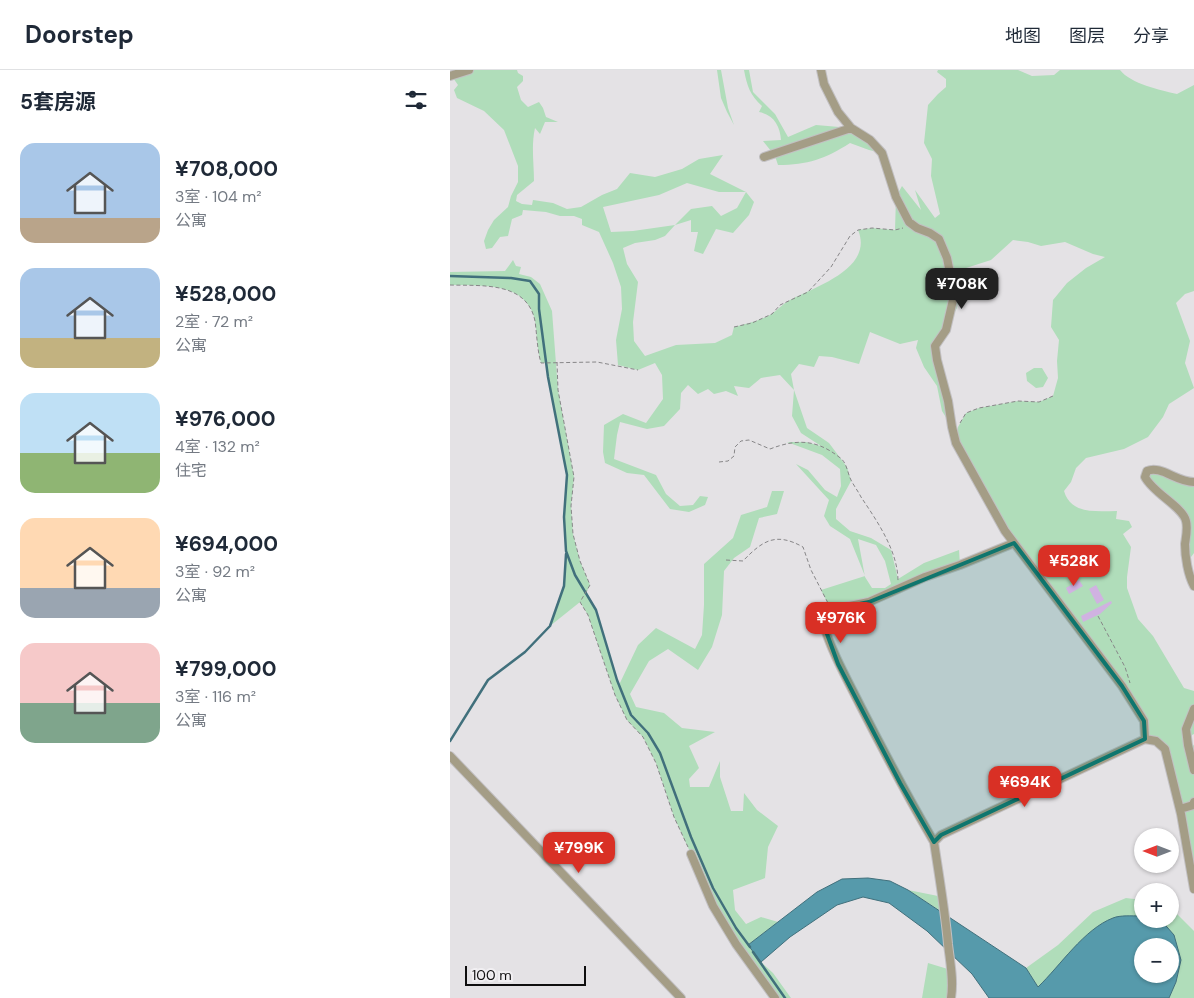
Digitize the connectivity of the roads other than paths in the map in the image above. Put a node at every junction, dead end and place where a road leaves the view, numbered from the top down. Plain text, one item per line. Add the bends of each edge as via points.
1 (469, 70) edge
2 (821, 70) edge
3 (450, 76) edge
4 (851, 128) junction
5 (764, 157) dead end
6 (1194, 482) edge
7 (1014, 543) junction
8 (1194, 586) edge
9 (1194, 709) edge
10 (1144, 739) junction
11 (450, 756) edge
12 (1194, 770) edge
13 (1194, 802) edge
14 (1180, 809) junction
15 (934, 842) junction
16 (691, 854) road end
17 (1194, 889) edge
18 (681, 998) edge
19 (775, 998) edge
20 (951, 998) edge

1 - 3 street
2 - 4 street via 838,112
4 - 5 street
4 - 7 street via 870,140 882,153 896,197 909,222 938,239 947,258 953,300 946,330 935,346 952,427 956,443 992,511
6 - 8 street via 1177,479 1153,468 1144,477 1186,520 1185,547
7 - 10 street via 1122,686 1144,721
7 - 15 street via 870,602 831,610 823,623 829,643 900,783
9 - 12 street via 1186,729
10 - 14 street via 1156,741 1165,749
10 - 15 street via 941,835
11 - 18 street
13 - 14 street
14 - 17 street
15 - 20 street via 951,970
16 - 19 street via 713,906

